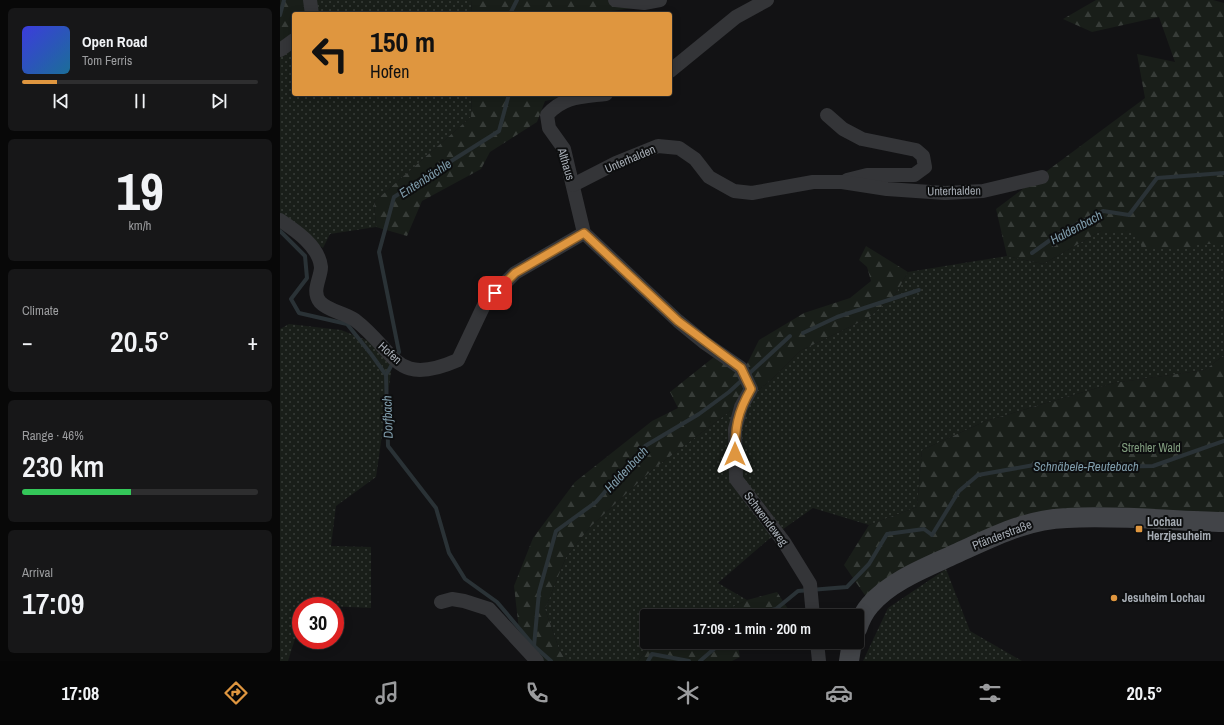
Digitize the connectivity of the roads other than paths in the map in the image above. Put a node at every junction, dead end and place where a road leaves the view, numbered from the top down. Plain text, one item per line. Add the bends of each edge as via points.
1 (310, 0) edge
2 (616, 0) edge
3 (660, 0) edge
4 (767, 0) edge
5 (312, 12) edge
6 (292, 41) edge
7 (280, 50) edge
8 (672, 69) edge
9 (591, 96) edge
10 (827, 114) dead end
11 (1042, 177) dead end
12 (842, 182) junction
13 (573, 185) junction
14 (280, 220) edge
15 (584, 233) junction
16 (1224, 522) edge
17 (441, 602) dead end
18 (812, 609) edge
19 (864, 613) edge
20 (818, 649) edge
21 (851, 649) edge
22 (537, 661) edge
23 (819, 661) edge
24 (849, 661) edge

1 - 5 street
2 - 3 street via 644,3
4 - 8 street via 736,17
6 - 7 street
9 - 13 street, Althaus via 557,104 547,115 549,128 564,149
10 - 12 street, Unterhalden via 843,129 862,139 916,150 923,156 925,167 914,175 867,175
11 - 12 street, Unterhalden via 983,191 945,192 887,190
12 - 13 street, Unterhalden via 813,182 752,193 734,191 709,178 695,159 679,148 658,146 616,163
13 - 15 street, Althaus
14 - 15 street, Hofen via 307,241 317,255 321,267 316,294 320,302 353,319 366,329 401,365 421,371 443,367 458,360 485,303 515,273
15 - 18 street, Schwendeweg via 678,321 741,368 751,389 741,407 735,429 736,479 784,542 811,590
16 - 19 street, Pfänderstraße via 1146,518 1066,518 1040,521 1012,529 922,569 898,582
17 - 22 street via 452,599 489,609
20 - 23 street
21 - 24 street

